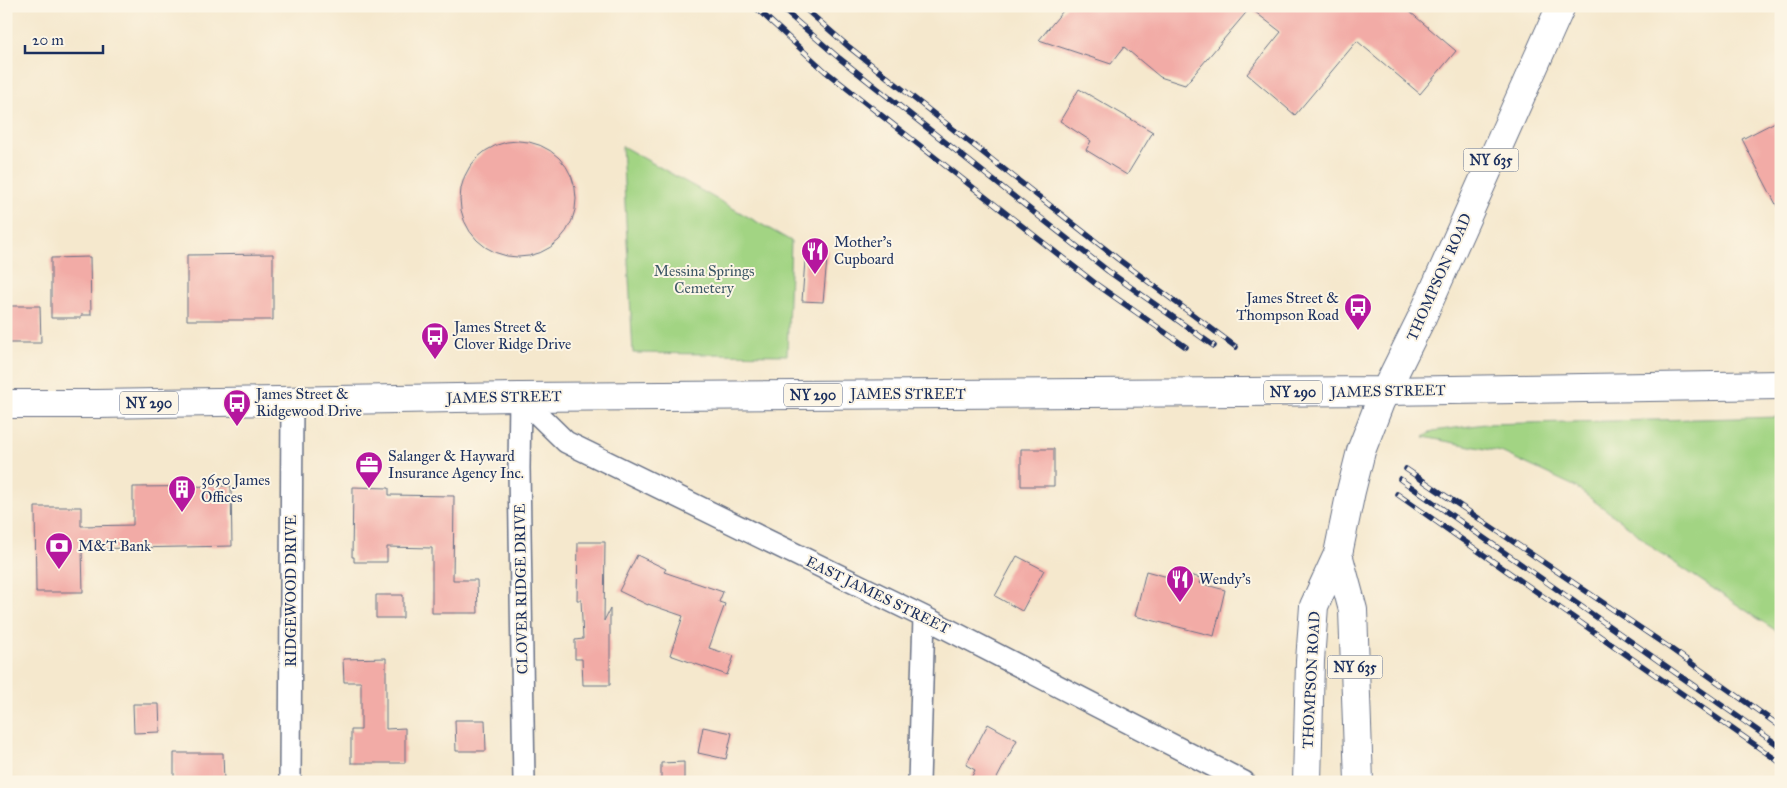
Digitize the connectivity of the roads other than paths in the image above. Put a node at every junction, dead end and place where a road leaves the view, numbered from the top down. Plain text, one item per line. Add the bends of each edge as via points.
1 (1561, 6) edge
2 (1781, 385) edge
3 (1385, 391) junction
4 (520, 396) junction
5 (292, 400) junction
6 (6, 404) edge
7 (1338, 554) junction
8 (924, 617) junction
9 (290, 782) edge
10 (524, 782) edge
11 (920, 782) edge
12 (1244, 782) edge
13 (1307, 782) edge
14 (1359, 782) edge

1 - 3 main road, THOMPSON ROAD / NY 635 via 1423,315
2 - 3 main road, JAMES STREET / NY 290
3 - 4 main road, JAMES STREET / NY 290
3 - 7 main road, THOMPSON ROAD / NY 635 via 1361,451
4 - 5 main road, JAMES STREET / NY 290
4 - 8 street, EAST JAMES STREET via 566,442
4 - 10 street, CLOVER RIDGE DRIVE
5 - 6 main road, JAMES STREET / NY 290
5 - 9 street, RIDGEWOOD DRIVE
7 - 13 main road, THOMPSON ROAD / NY 635 via 1314,606
7 - 14 main road, THOMPSON ROAD / NY 635 via 1353,610
8 - 11 street
8 - 12 street, EAST JAMES STREET

